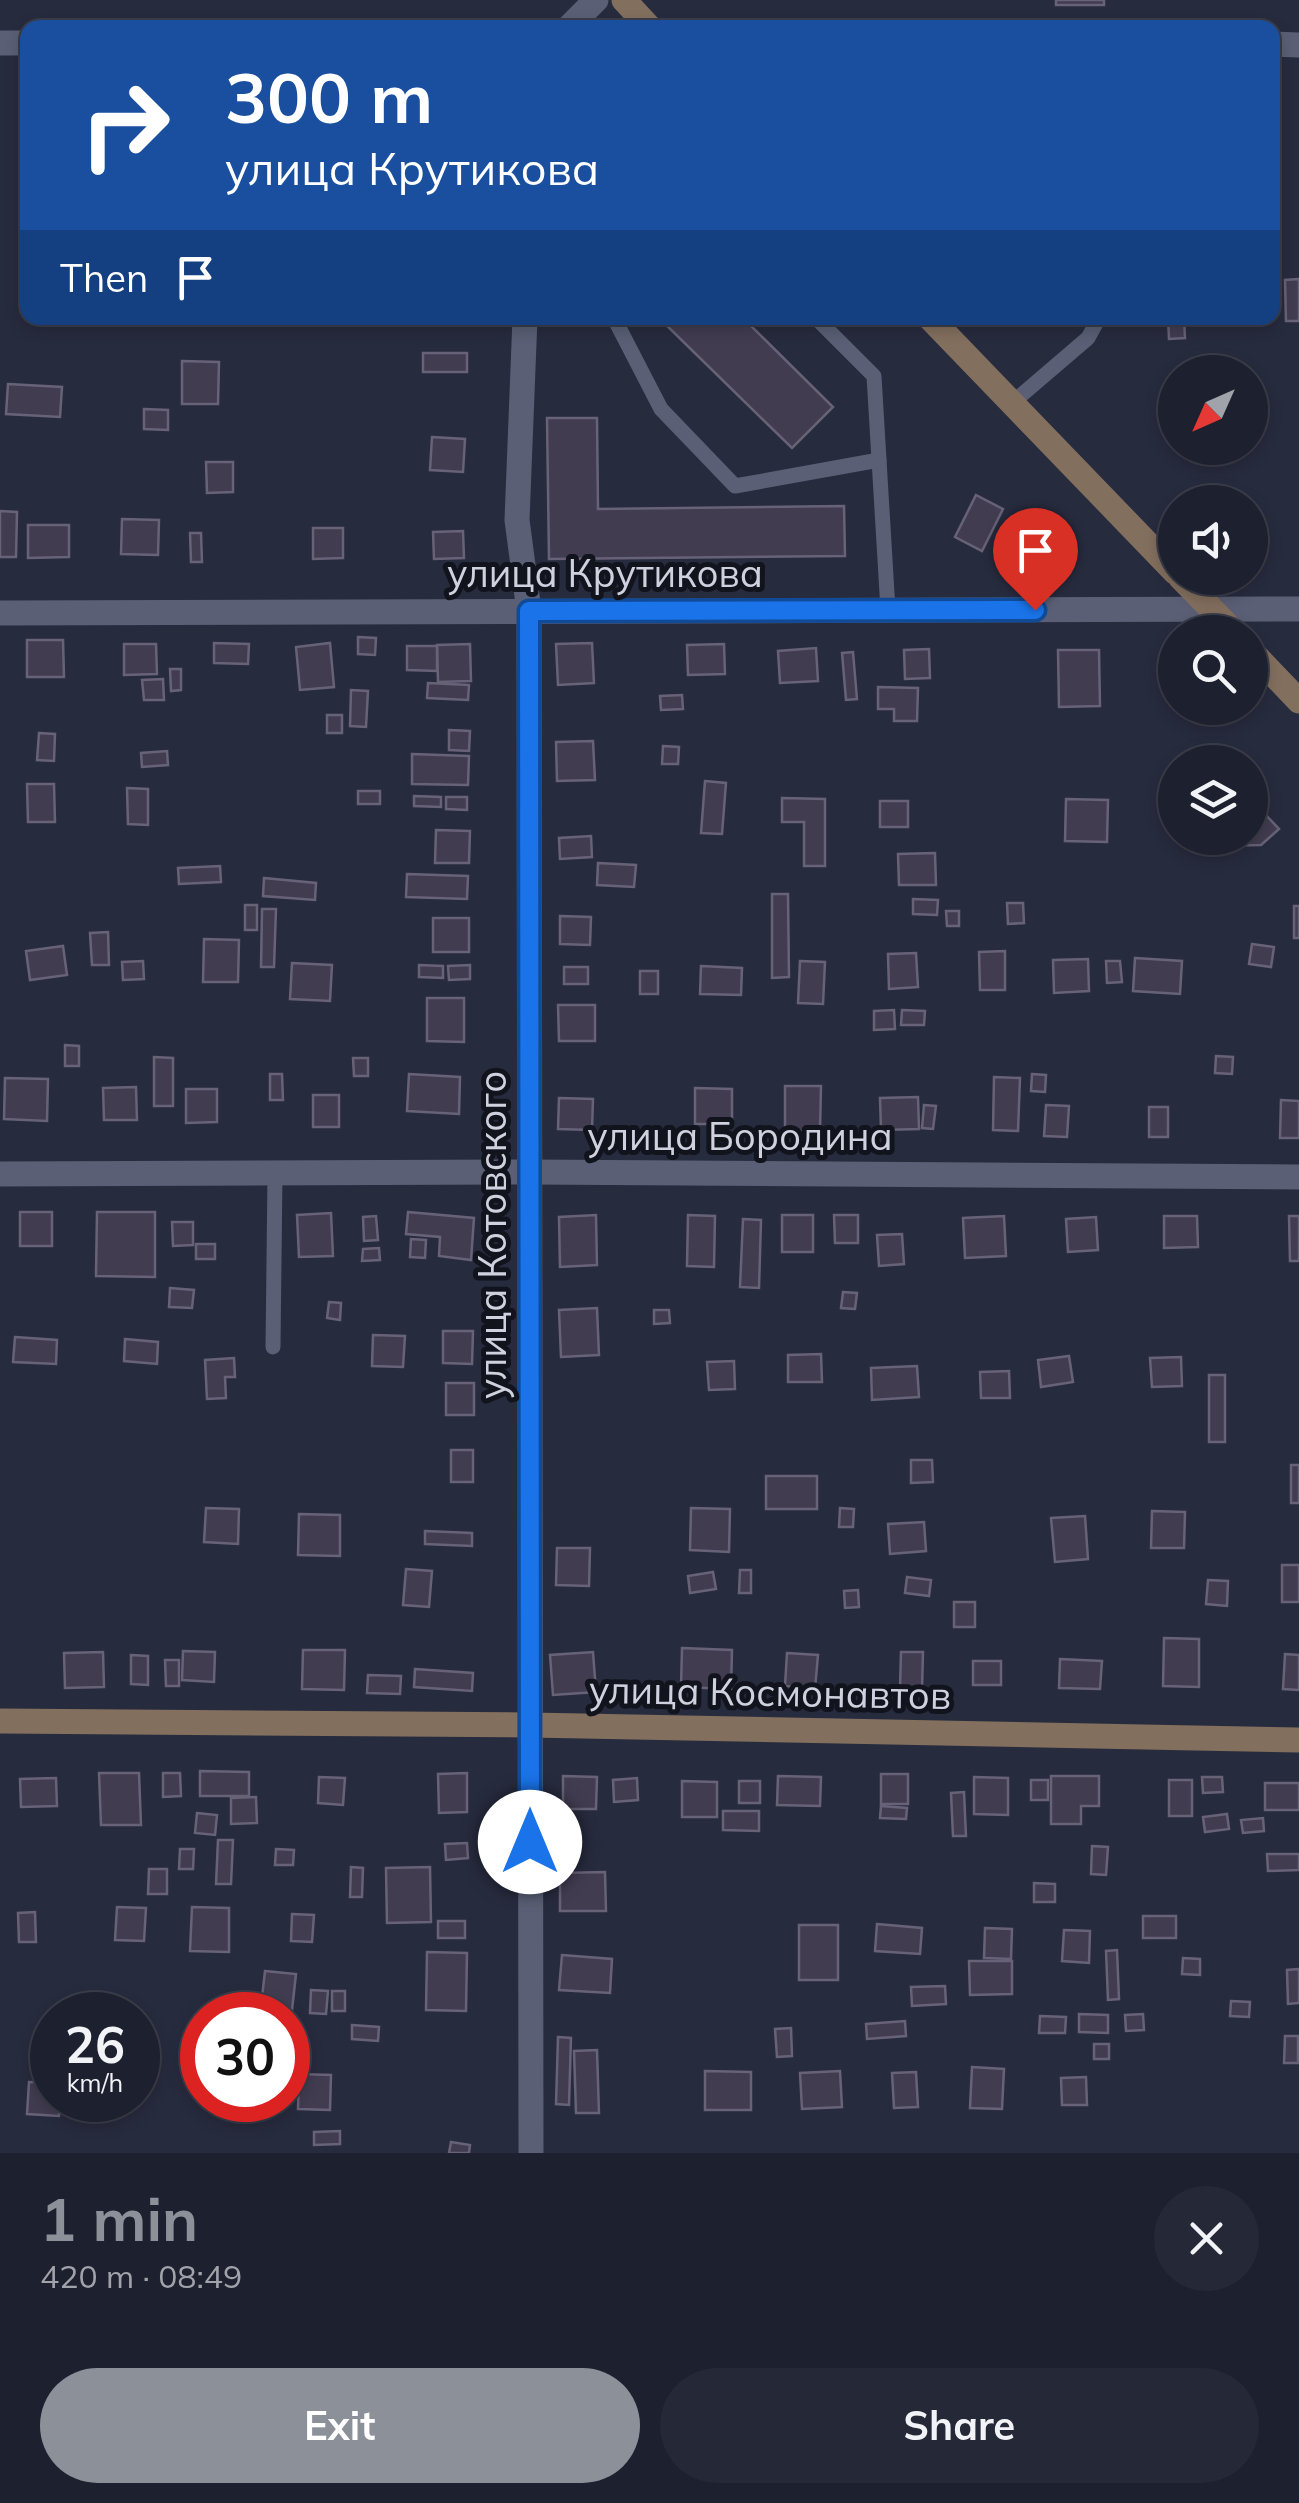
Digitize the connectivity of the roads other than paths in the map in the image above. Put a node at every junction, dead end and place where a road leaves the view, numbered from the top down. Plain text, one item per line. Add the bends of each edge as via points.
1 (596, 0) edge
2 (624, 0) edge
3 (576, 20) edge
4 (643, 20) edge
5 (525, 325) edge
6 (618, 325) edge
7 (823, 325) edge
8 (937, 325) edge
9 (1095, 325) edge
10 (1012, 403) junction
11 (880, 460) junction
12 (1158, 554) edge
13 (1197, 595) edge
14 (1211, 609) junction
15 (1299, 609) edge
16 (888, 610) junction
17 (529, 611) junction
18 (0, 613) edge
19 (1217, 615) edge
20 (1268, 669) edge
21 (1299, 702) edge
22 (530, 1172) junction
23 (0, 1174) edge
24 (274, 1174) junction
25 (1299, 1177) edge
26 (273, 1347) dead end
27 (0, 1721) edge
28 (530, 1725) junction
29 (1299, 1740) edge
30 (531, 2153) edge

1 - 3 street
2 - 4 street
5 - 17 street, улица Котовского via 517,520
6 - 11 lane via 661,409 736,486
7 - 11 lane via 874,376
8 - 10 street
9 - 10 lane
10 - 12 street
11 - 16 lane
13 - 14 street
14 - 15 street, улица Крутикова
14 - 16 street, улица Крутикова
14 - 19 street
16 - 17 street, улица Крутикова
17 - 18 street, улица Крутикова
17 - 22 street, улица Котовского
20 - 21 street
22 - 24 street, улица Бородина
22 - 25 street, улица Бородина
22 - 28 street, улица Котовского
23 - 24 street, улица Бородина
24 - 26 lane
27 - 28 street, улица Космонавтов
28 - 29 street, улица Космонавтов
28 - 30 street, улица Котовского

